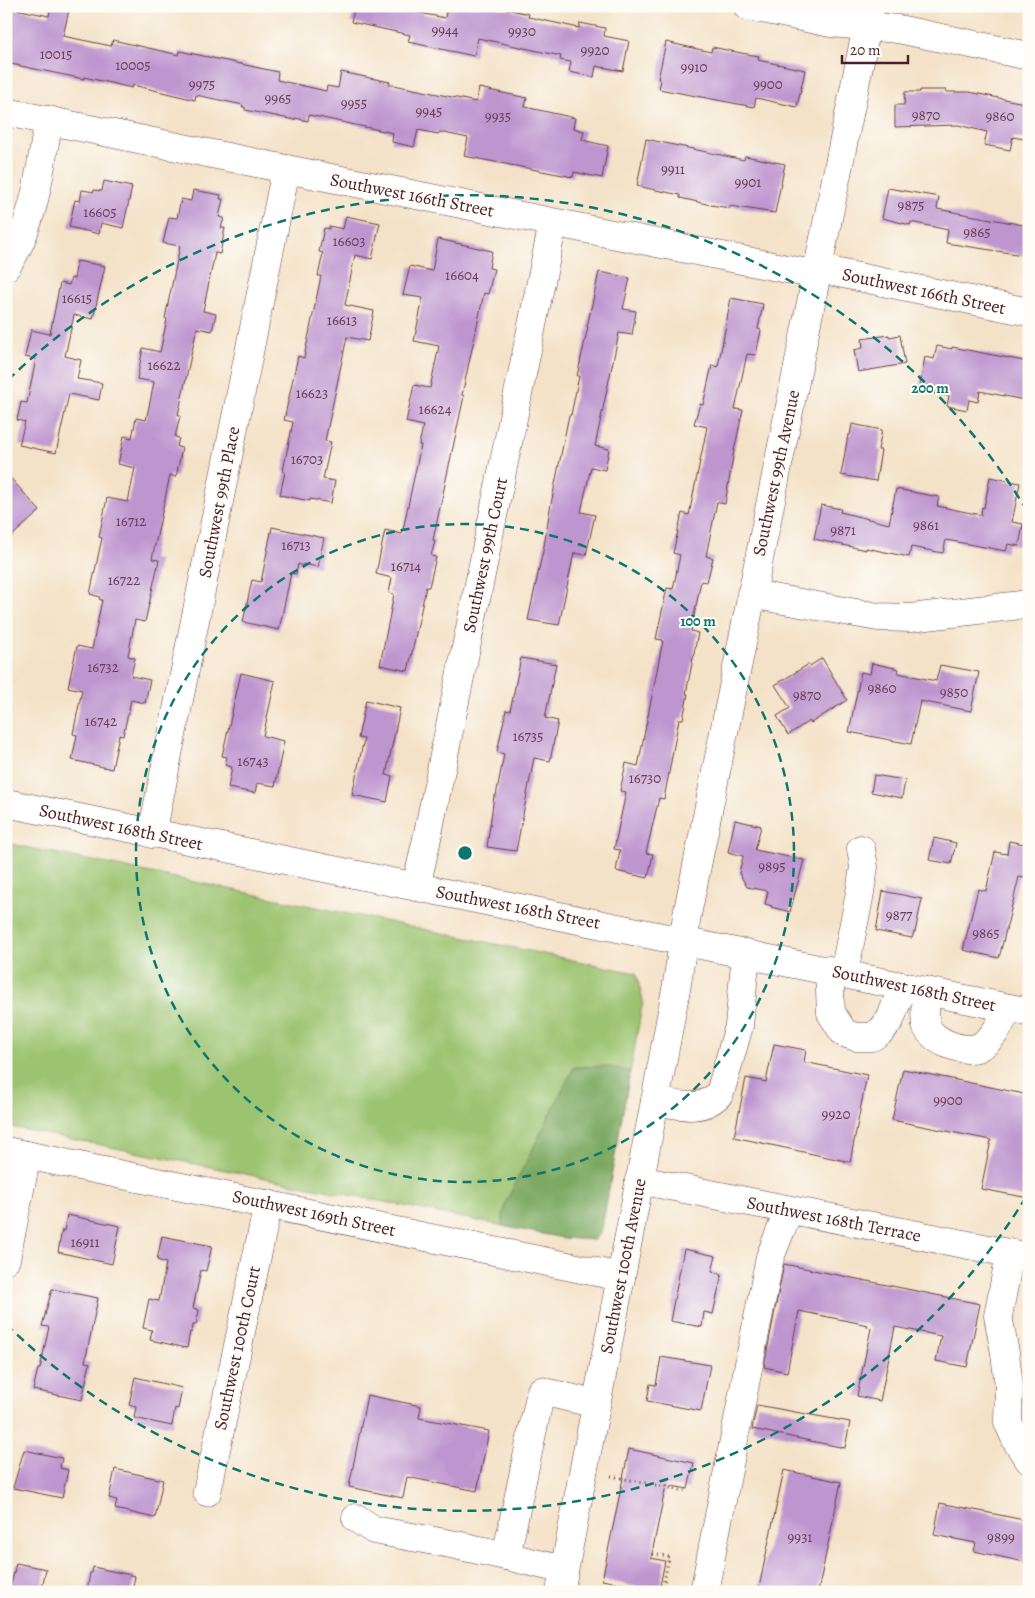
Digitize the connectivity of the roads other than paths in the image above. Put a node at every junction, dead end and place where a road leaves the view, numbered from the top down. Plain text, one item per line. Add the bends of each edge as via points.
1 (747, 6) edge
2 (869, 16) edge
3 (1029, 56) edge
4 (6, 112) edge
5 (49, 120) junction
6 (286, 170) junction
7 (553, 223) junction
8 (6, 267) edge
9 (818, 272) junction
10 (1029, 312) edge
11 (751, 594) junction
12 (1029, 604) edge
13 (6, 803) edge
14 (152, 834) junction
15 (861, 849) dead end
16 (416, 887) junction
17 (683, 940) junction
18 (746, 953) junction
19 (836, 972) junction
20 (915, 988) junction
21 (1018, 1010) edge
22 (655, 1101) junction
23 (17, 1153) edge
24 (639, 1180) junction
25 (268, 1204) junction
26 (789, 1210) junction
27 (1020, 1256) edge
28 (6, 1259) edge
29 (621, 1277) junction
30 (596, 1404) junction
31 (1029, 1460) edge
32 (207, 1492) dead end
33 (356, 1518) dead end
34 (506, 1556) junction
35 (706, 1579) edge
36 (562, 1581) edge
37 (690, 1592) edge

1 - 2 street via 831,23
2 - 3 street via 898,29
2 - 9 street, Southwest 99th Avenue
4 - 5 street, Southwest 166th Street
5 - 6 street, Southwest 166th Street
5 - 8 street via 26,227
6 - 7 street, Southwest 166th Street
6 - 14 street, Southwest 99th Place
7 - 9 street, Southwest 166th Street
7 - 16 street, Southwest 99th Court
9 - 10 street, Southwest 166th Street
9 - 11 street, Southwest 99th Avenue
11 - 12 street via 894,619
11 - 17 street, Southwest 99th Avenue
13 - 14 street, Southwest 168th Street
14 - 16 street, Southwest 168th Street
15 - 19 street via 864,867 859,898
16 - 17 street, Southwest 168th Street
17 - 18 street, Southwest 168th Street
17 - 22 street, Southwest 100th Avenue
18 - 19 street, Southwest 168th Street
18 - 22 street via 739,1026 720,1093 714,1100 691,1107
19 - 20 street, Southwest 168th Street
19 - 20 street via 831,1013 844,1033 856,1038 881,1031
20 - 21 street, Southwest 168th Street
20 - 21 street via 933,1037 960,1048 978,1048
22 - 24 street, Southwest 100th Avenue
23 - 25 street, Southwest 169th Street
23 - 28 street
24 - 26 street, Southwest 168th Terrace
24 - 29 street, Southwest 100th Avenue
25 - 29 street, Southwest 169th Street
25 - 32 street, Southwest 100th Court
26 - 27 street, Southwest 168th Terrace
26 - 35 street via 770,1257
27 - 31 street via 998,1316 1008,1378 1008,1422
29 - 30 street, Southwest 100th Avenue
30 - 34 street via 541,1391
30 - 36 street, Southwest 100th Avenue
33 - 34 street via 374,1530
34 - 36 street
35 - 37 street via 692,1581

